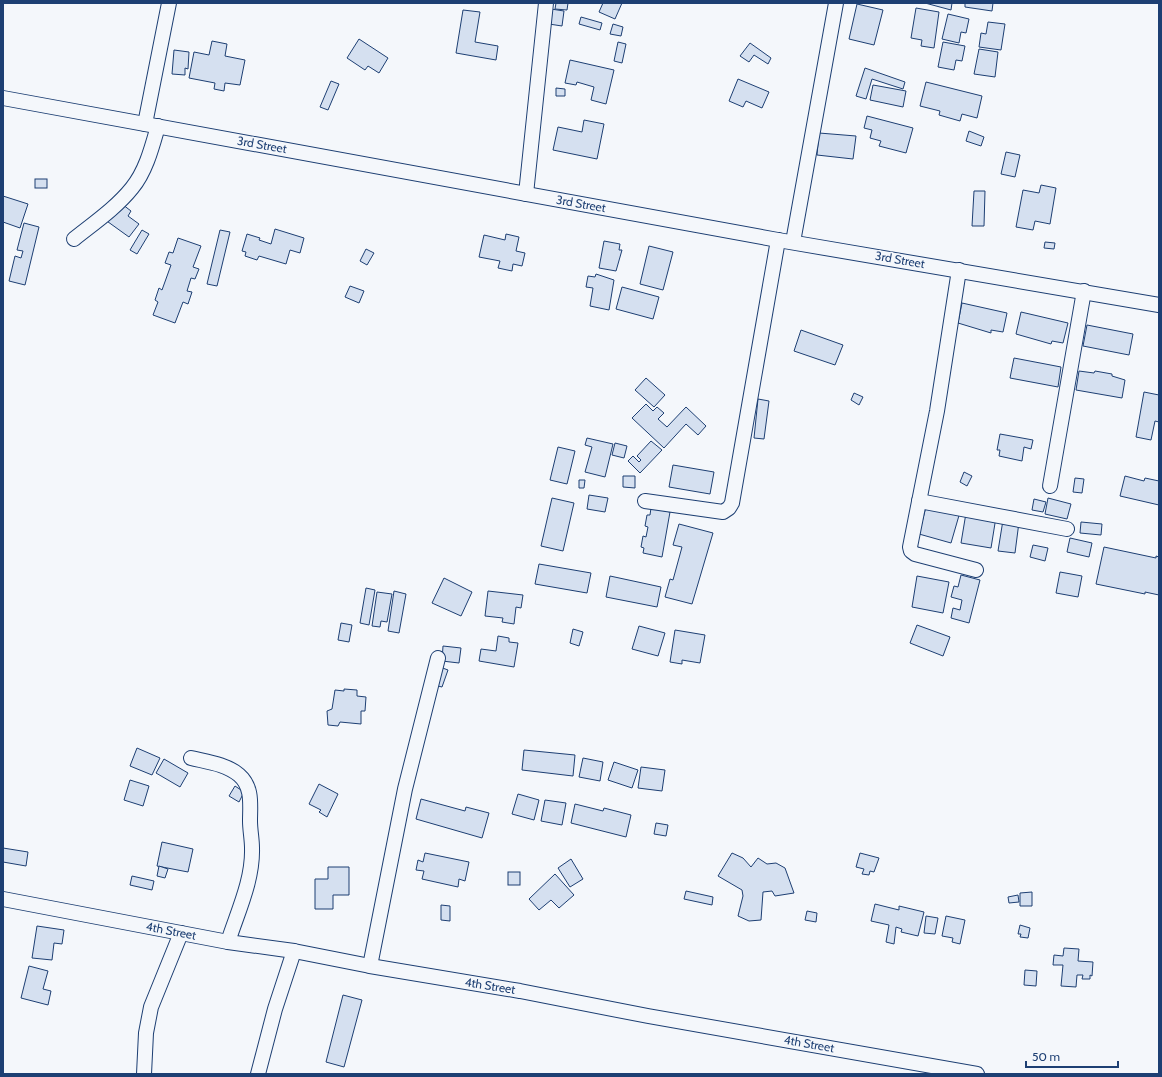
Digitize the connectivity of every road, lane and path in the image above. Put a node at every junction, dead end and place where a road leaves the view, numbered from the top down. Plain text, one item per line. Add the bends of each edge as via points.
1 (169, 3) edge
2 (546, 3) edge
3 (836, 3) edge
4 (3, 98) edge
5 (151, 125) junction
6 (526, 194) junction
7 (74, 238) dead end
8 (778, 240) junction
9 (793, 242) junction
10 (959, 270) junction
11 (1084, 292) junction
12 (1159, 305) edge
13 (1050, 486) dead end
14 (645, 501) dead end
15 (919, 501) junction
16 (1067, 529) dead end
17 (976, 570) dead end
18 (438, 658) dead end
19 (191, 758) dead end
20 (3, 899) edge
21 (181, 933) junction
22 (228, 942) junction
23 (294, 951) junction
24 (370, 966) junction
25 (144, 1074) edge
26 (258, 1074) edge
27 (977, 1074) edge

1 - 5 street
2 - 6 street
3 - 9 street
4 - 5 street, 3rd Street
5 - 6 street, 3rd Street
5 - 7 street via 143,169 132,188 113,208
6 - 8 street, 3rd Street
8 - 9 street, 3rd Street
8 - 14 street via 732,503 723,512
9 - 10 street, 3rd Street
10 - 11 street, 3rd Street
10 - 15 street via 937,411
11 - 12 street, 3rd Street
11 - 13 street
15 - 16 street
15 - 17 street via 911,551
18 - 24 street via 405,789
19 - 22 street via 229,767 241,776 250,795 251,868
20 - 21 street, 4th Street
21 - 22 street, 4th Street
21 - 25 street via 151,1007 146,1033
22 - 23 street, 4th Street
23 - 24 street, 4th Street
23 - 26 street
24 - 27 street, 4th Street

